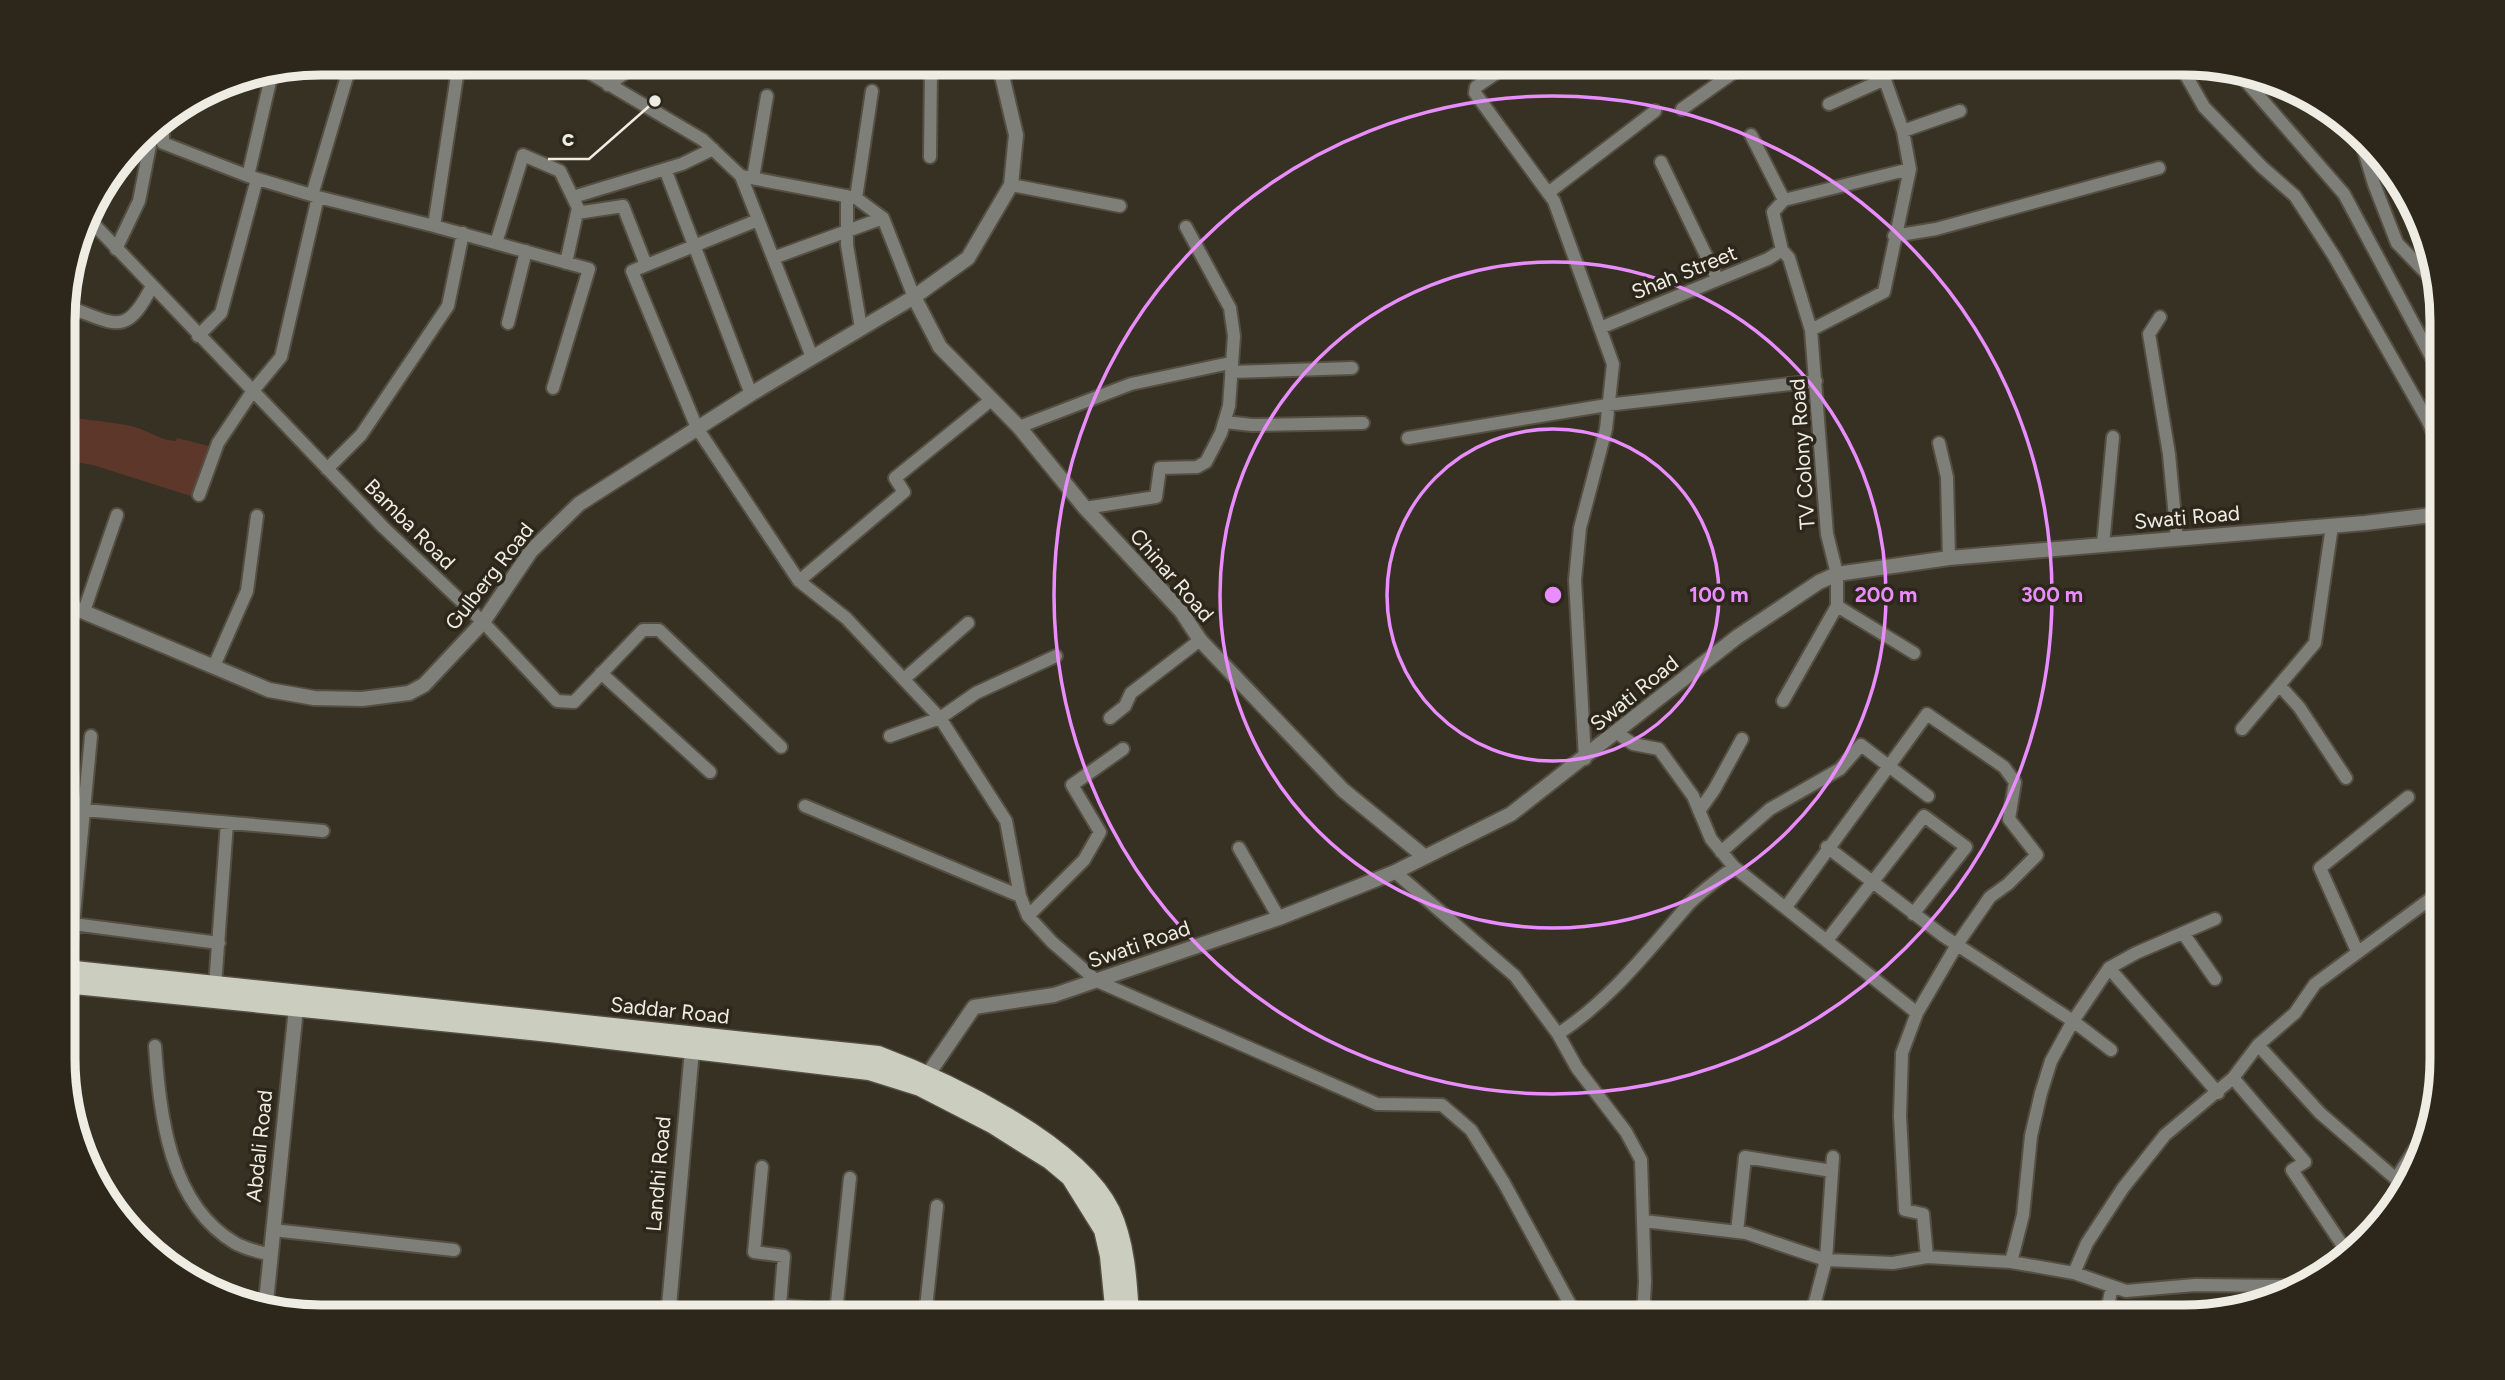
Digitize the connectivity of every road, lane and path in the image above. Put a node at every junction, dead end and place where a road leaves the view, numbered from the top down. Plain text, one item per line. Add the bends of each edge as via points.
1 (1493, 75) edge
2 (1730, 75) edge
3 (1884, 75) edge
4 (2186, 75) edge
5 (347, 76) edge
6 (457, 76) edge
7 (593, 76) edge
8 (621, 76) edge
9 (931, 76) edge
10 (1002, 76) edge
11 (1885, 79) junction
12 (271, 81) edge
13 (2249, 84) edge
14 (608, 85) junction
15 (872, 91) dead end
16 (767, 96) dead end
17 (1829, 104) dead end
18 (1682, 109) dead end
19 (1655, 111) dead end
20 (1960, 111) dead end
21 (1903, 131) junction
22 (163, 133) edge
23 (1751, 135) dead end
24 (151, 143) edge
25 (713, 149) junction
26 (2366, 156) edge
27 (930, 157) dead end
28 (1661, 162) dead end
29 (2159, 168) dead end
30 (664, 169) junction
31 (1910, 169) junction
32 (253, 177) junction
33 (747, 177) junction
34 (1011, 185) junction
35 (1548, 193) junction
36 (315, 196) junction
37 (573, 197) junction
38 (852, 197) junction
39 (1784, 200) junction
40 (1119, 206) dead end
41 (578, 213) junction
42 (883, 218) junction
43 (758, 220) junction
44 (95, 225) edge
45 (434, 226) junction
46 (1186, 227) dead end
47 (846, 230) junction
48 (463, 233) junction
49 (1894, 236) junction
50 (496, 243) junction
51 (694, 245) junction
52 (116, 249) junction
53 (1782, 250) junction
54 (526, 251) junction
55 (773, 258) junction
56 (566, 263) junction
57 (646, 265) junction
58 (2424, 270) edge
59 (1717, 278) junction
60 (152, 286) junction
61 (914, 297) junction
62 (76, 310) edge
63 (2160, 317) dead end
64 (508, 323) dead end
65 (861, 328) junction
66 (1600, 328) junction
67 (1811, 330) junction
68 (198, 336) junction
69 (2430, 354) edge
70 (812, 357) junction
71 (1231, 367) junction
72 (1352, 368) dead end
73 (1816, 381) junction
74 (553, 388) dead end
75 (252, 391) junction
76 (751, 394) junction
77 (991, 400) junction
78 (1607, 405) junction
79 (1225, 422) junction
80 (1363, 423) dead end
81 (2430, 426) edge
82 (1020, 427) junction
83 (697, 428) junction
84 (2113, 437) dead end
85 (1408, 438) dead end
86 (1939, 443) dead end
87 (327, 469) junction
88 (199, 495) dead end
89 (1085, 508) junction
90 (117, 515) dead end
91 (2430, 515) edge
92 (257, 516) dead end
93 (2332, 526) junction
94 (2177, 539) junction
95 (2103, 545) junction
96 (1949, 558) junction
97 (1837, 574) junction
98 (799, 581) junction
99 (1837, 607) junction
100 (76, 608) edge
101 (84, 611) junction
102 (483, 622) junction
103 (968, 624) dead end
104 (1200, 640) junction
105 (1913, 653) dead end
106 (1056, 656) dead end
107 (214, 666) junction
108 (601, 673) junction
109 (904, 679) junction
110 (2280, 686) junction
111 (1783, 701) dead end
112 (940, 718) junction
113 (1110, 718) dead end
114 (2242, 729) dead end
115 (1617, 733) junction
116 (91, 736) dead end
117 (890, 736) dead end
118 (1742, 739) dead end
119 (781, 747) dead end
120 (1123, 749) dead end
121 (1585, 759) junction
122 (1888, 764) junction
123 (710, 772) dead end
124 (2346, 778) dead end
125 (1928, 796) dead end
126 (2408, 797) dead end
127 (805, 806) dead end
128 (84, 810) junction
129 (1699, 811) junction
130 (228, 823) junction
131 (323, 831) dead end
132 (1827, 847) junction
133 (1239, 848) dead end
134 (1721, 852) junction
135 (1425, 857) junction
136 (1734, 867) junction
137 (1395, 872) junction
138 (1873, 882) junction
139 (1020, 896) junction
140 (2430, 899) edge
141 (75, 901) edge
142 (1786, 907) junction
143 (1913, 914) junction
144 (1028, 916) junction
145 (1279, 918) junction
146 (2215, 919) dead end
147 (75, 924) edge
148 (2183, 933) junction
149 (1828, 939) junction
150 (219, 943) junction
151 (1958, 943) junction
152 (2357, 951) junction
153 (2109, 968) junction
154 (75, 977) edge
155 (75, 977) edge
156 (2216, 979) dead end
157 (1097, 981) junction
158 (215, 986) junction
159 (296, 1001) junction
160 (1917, 1013) junction
161 (2073, 1021) junction
162 (1558, 1034) junction
163 (693, 1043) junction
164 (2258, 1045) junction
165 (155, 1046) dead end
166 (2111, 1050) dead end
167 (2233, 1078) junction
168 (923, 1082) junction
169 (2218, 1093) junction
170 (1833, 1157) dead end
171 (2406, 1164) edge
172 (762, 1167) dead end
173 (1832, 1171) junction
174 (850, 1178) dead end
175 (937, 1206) dead end
176 (1644, 1221) junction
177 (273, 1230) junction
178 (1737, 1232) junction
179 (2343, 1246) edge
180 (454, 1250) dead end
181 (271, 1255) junction
182 (1927, 1257) junction
183 (1826, 1260) junction
184 (2011, 1262) junction
185 (2074, 1273) junction
186 (2112, 1286) junction
187 (2278, 1286) edge
188 (266, 1298) edge
189 (1570, 1304) edge
190 (1643, 1304) edge
191 (1814, 1304) edge
192 (2109, 1304) edge
193 (669, 1305) edge
194 (780, 1305) edge
195 (837, 1305) edge
196 (926, 1305) edge
197 (1114, 1305) edge
198 (1128, 1305) edge

1 - 35 street via 1476,87 1475,93
2 - 18 street
3 - 11 street
4 - 81 street via 2204,107 2295,197 2347,278
5 - 36 street
6 - 45 street
7 - 14 street
8 - 14 street
9 - 27 street
10 - 34 street via 1016,135
11 - 17 street
11 - 21 street
12 - 32 street
13 - 69 street via 2344,194
14 - 25 street
15 - 38 street
16 - 33 street
19 - 35 street
20 - 21 street
21 - 31 street
22 - 32 street via 163,143
23 - 39 street
24 - 52 street via 139,201
25 - 30 street
25 - 33 street
26 - 58 street via 2397,243
28 - 59 street
29 - 49 street via 1936,229
30 - 37 street
30 - 51 street
31 - 39 street
31 - 49 street
32 - 36 street
32 - 68 street via 221,313
33 - 38 street
33 - 43 street
34 - 40 street
34 - 61 street, Gulberg Road via 968,258
35 - 66 street
36 - 45 street
36 - 75 street via 281,357
37 - 41 street
37 - 50 street via 560,171 523,155
38 - 42 street
38 - 47 street
39 - 53 street, TV Colony Road via 1773,212
41 - 56 street
41 - 57 street via 623,206
42 - 47 street
42 - 61 street
43 - 51 street
43 - 55 street
44 - 52 street, Bamba Road
45 - 48 street
46 - 71 street via 1230,309 1234,337
47 - 55 street
47 - 65 street
48 - 50 street
48 - 87 street via 448,306 361,435
49 - 67 street via 1884,292
50 - 54 street
51 - 57 street
51 - 76 street
52 - 60 street, Bamba Road
53 - 59 street, Shah Street
53 - 67 street, TV Colony Road via 1789,258
54 - 56 street
54 - 64 street
55 - 70 street
56 - 74 street via 589,269
57 - 83 street via 632,271
59 - 66 street, Shah Street
60 - 62 street via 132,319 115,323
60 - 68 street, Bamba Road
61 - 65 street, Gulberg Road
61 - 77 street, Chinar Road via 940,347
63 - 94 street via 2149,334 2169,454
65 - 70 street, Gulberg Road
66 - 78 street via 1613,364
67 - 73 street, TV Colony Road
68 - 75 street, Bamba Road
70 - 76 street, Gulberg Road
71 - 72 street
71 - 79 street
71 - 82 street via 1131,384
73 - 78 street
73 - 97 street, TV Colony Road via 1827,534
75 - 87 street, Bamba Road
75 - 88 street via 218,443
76 - 83 street, Gulberg Road
77 - 82 street, Chinar Road
77 - 98 street via 895,478 904,492
78 - 85 street
78 - 121 street via 1606,429 1580,528 1574,580
79 - 80 street
79 - 89 street via 1206,463 1160,468 1156,498
82 - 89 street, Chinar Road
83 - 98 street
83 - 102 street, Gulberg Road via 579,504 531,551
84 - 95 street
86 - 96 street via 1947,477
87 - 102 street, Bamba Road
89 - 104 street, Chinar Road via 1152,577
90 - 101 street
91 - 93 street, Swati Road
92 - 107 street via 247,591
93 - 94 street, Swati Road
93 - 110 street via 2315,643
94 - 95 street, Swati Road
95 - 96 street, Swati Road
96 - 97 street, Swati Road
97 - 99 street, TV Colony Road
97 - 115 street, Swati Road via 1737,637
98 - 109 street via 846,618
99 - 105 street
99 - 111 street
100 - 101 street, Gulberg Road
101 - 107 street, Gulberg Road
102 - 107 street, Gulberg Road via 424,685 393,696 314,698 270,690
102 - 108 street, Bamba Road via 557,701 574,702
103 - 109 street
104 - 113 street via 1131,693 1125,706
104 - 135 street, Chinar Road via 1343,790
106 - 112 street via 976,693
108 - 119 street, Bamba Road via 643,630 659,630
108 - 123 street
109 - 112 street
110 - 114 street
110 - 124 street via 2299,706
112 - 117 street
112 - 139 street via 1006,821
115 - 121 street, Swati Road
115 - 129 street via 1633,744 1659,749
116 - 128 street
118 - 129 street
120 - 144 street via 1072,785 1100,832 1084,860
121 - 135 street, Swati Road via 1511,814
122 - 125 street
122 - 132 street
122 - 134 street via 1861,745 1840,768 1770,809
122 - 151 street via 1927,714 2004,767 2015,782 2010,819 2036,855 1990,897
126 - 152 street via 2320,868
127 - 139 street
128 - 130 street
128 - 141 street
129 - 134 street
130 - 131 street
130 - 150 street
132 - 138 street
132 - 142 street
133 - 145 street
134 - 136 street
135 - 137 street, Swati Road
136 - 142 street
136 - 162 street via 1689,904 1591,1012
137 - 145 street, Swati Road
137 - 162 street via 1515,976
138 - 143 street
138 - 143 street via 1924,816 1966,847
138 - 149 street
139 - 144 street
140 - 152 street
142 - 149 street
143 - 151 street
144 - 157 street
145 - 157 street, Swati Road
146 - 148 street
147 - 150 street
148 - 153 street
148 - 156 street
149 - 160 street
150 - 158 street
151 - 160 street
151 - 161 street
152 - 164 street via 2315,984 2295,1013
153 - 161 street
153 - 169 street
154 - 158 main road, Saddar Road
155 - 159 main road, Saddar Road
157 - 168 street, Swati Road via 1054,995 975,1007
157 - 189 street via 1377,1104 1442,1105 1471,1130
158 - 159 main road, Saddar Road
159 - 163 main road, Saddar Road
159 - 177 street, Abdali Road
160 - 182 street via 1902,1053 1901,1129 1905,1209 1923,1214
161 - 166 street
161 - 184 street via 2051,1061 2041,1093 2031,1136 2023,1215
162 - 176 street via 1641,1160
163 - 168 main road, Saddar Road
163 - 193 street, Landhi Road
164 - 167 street
164 - 171 street via 2320,1113 2396,1180
165 - 181 street via 159,1096 179,1180 213,1226 236,1245
167 - 169 street
167 - 179 street via 2305,1162 2292,1170
168 - 197 main road via 1051,1160 1070,1177 1103,1230
168 - 198 main road via 1026,1126 1092,1181 1118,1230
169 - 185 street via 2165,1135 2123,1188 2087,1243
170 - 173 street
172 - 194 street via 754,1252 784,1256
173 - 178 street via 1745,1157
173 - 183 street
174 - 195 street
175 - 196 street
176 - 178 street
176 - 190 street
177 - 180 street
177 - 181 street, Abdali Road
178 - 183 street
181 - 188 street, Abdali Road
182 - 183 street via 1893,1264
182 - 184 street
183 - 191 street
184 - 185 street
185 - 186 street
186 - 187 street via 2126,1291 2195,1285
186 - 192 street

